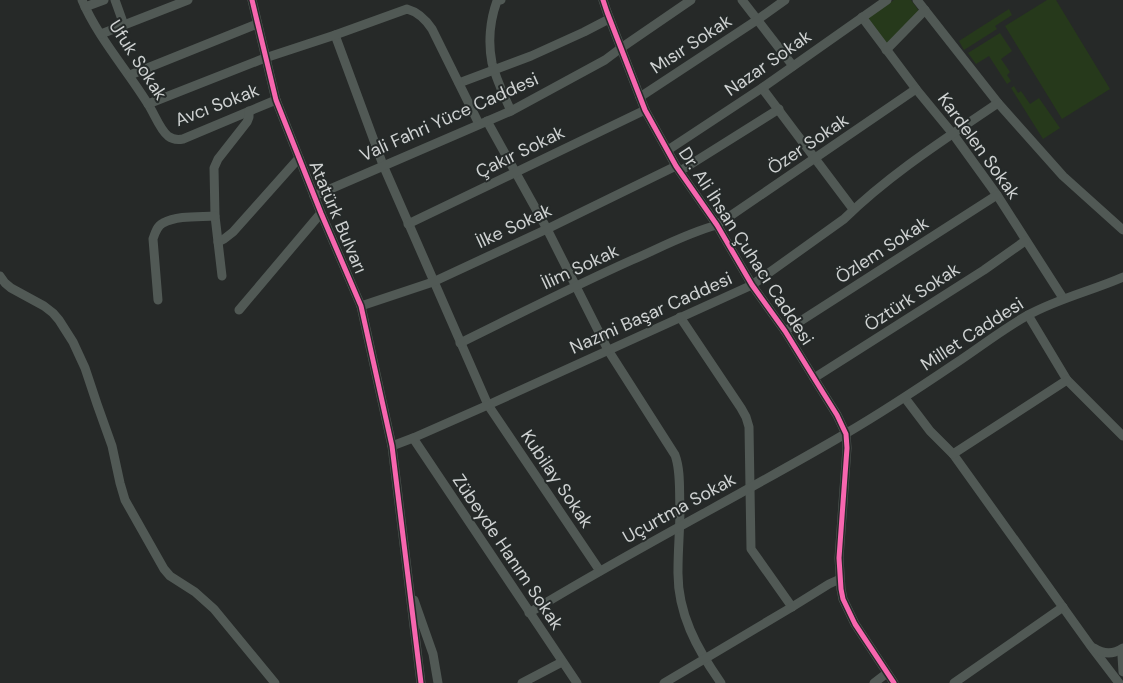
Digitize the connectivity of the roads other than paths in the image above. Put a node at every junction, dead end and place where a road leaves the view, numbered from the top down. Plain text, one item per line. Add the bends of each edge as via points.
1 (104, 0) edge
2 (115, 0) edge
3 (188, 0) edge
4 (252, 0) edge
5 (399, 0) edge
6 (499, 0) edge
7 (604, 0) edge
8 (691, 0) edge
9 (742, 0) edge
10 (785, 0) edge
11 (887, 0) edge
12 (918, 0) edge
13 (84, 3) edge
14 (403, 10) junction
15 (925, 10) junction
16 (862, 17) junction
17 (609, 19) junction
18 (757, 20) junction
19 (257, 24) junction
20 (124, 25) junction
21 (101, 34) junction
22 (335, 35) junction
23 (621, 48) junction
24 (886, 50) junction
25 (265, 58) junction
26 (793, 66) junction
27 (494, 69) junction
28 (130, 75) junction
29 (459, 83) junction
30 (762, 88) junction
31 (916, 89) junction
32 (640, 97) junction
33 (276, 100) junction
34 (998, 103) junction
35 (148, 104) junction
36 (778, 109) junction
37 (645, 110) junction
38 (248, 111) junction
39 (511, 111) junction
40 (483, 123) junction
41 (953, 134) junction
42 (169, 137) joint
43 (668, 150) junction
44 (299, 158) junction
45 (815, 159) junction
46 (383, 166) junction
47 (678, 168) junction
48 (516, 172) junction
49 (997, 195) junction
50 (314, 196) junction
51 (853, 209) junction
52 (321, 213) junction
53 (215, 216) junction
54 (408, 224) junction
55 (717, 225) junction
56 (547, 229) junction
57 (1123, 230) edge
58 (1025, 240) junction
59 (218, 242) junction
60 (0, 276) edge
61 (222, 276) dead end
62 (1123, 278) edge
63 (433, 282) junction
64 (752, 285) junction
65 (575, 286) junction
66 (1063, 298) junction
67 (158, 300) dead end
68 (361, 306) junction
69 (239, 310) dead end
70 (1028, 315) junction
71 (680, 317) junction
72 (785, 331) junction
73 (460, 343) junction
74 (608, 350) junction
75 (814, 378) junction
76 (1067, 380) junction
77 (904, 398) junction
78 (488, 405) junction
79 (846, 434) junction
80 (1123, 436) edge
81 (413, 438) junction
82 (392, 446) junction
83 (953, 454) junction
84 (750, 488) junction
85 (680, 525) junction
86 (600, 571) junction
87 (840, 579) junction
88 (408, 583) junction
89 (792, 607) junction
90 (1063, 607) junction
91 (529, 613) junction
92 (1090, 645) junction
93 (1123, 649) edge
94 (705, 659) junction
95 (562, 662) junction
96 (1123, 672) edge
97 (887, 673) junction
98 (275, 683) edge
99 (421, 683) edge
100 (438, 683) edge
101 (522, 683) edge
102 (577, 683) edge
103 (664, 683) edge
104 (721, 683) edge
105 (874, 683) edge
106 (894, 683) edge
107 (954, 683) edge
108 (1119, 683) edge

1 - 13 street
2 - 20 street
3 - 20 street
4 - 19 street, Atatürk Bulvarı
5 - 14 street
6 - 27 street via 490,34
7 - 17 street, Dr. Ali İhsan Çuhacı Caddesi
8 - 23 street, Vali Fahri Yüce Caddesi
9 - 18 street
10 - 18 street, Mısır Sokak
11 - 16 street, Nazar Sokak
12 - 15 street
13 - 21 street, Ufuk Sokak
14 - 22 street
14 - 29 street via 414,11 429,24
15 - 24 street
15 - 34 street
16 - 24 street, Kardelen Sokak
16 - 26 street, Nazar Sokak
17 - 23 street, Dr. Ali İhsan Çuhacı Caddesi
17 - 27 street via 551,47
18 - 26 street
18 - 32 street, Mısır Sokak
19 - 25 street, Atatürk Bulvarı
19 - 28 street
20 - 21 street
21 - 28 street, Ufuk Sokak
22 - 25 street
22 - 46 street, Kubilay Sokak
23 - 32 street, Dr. Ali İhsan Çuhacı Caddesi
23 - 39 street, Vali Fahri Yüce Caddesi
24 - 31 street, Kardelen Sokak
25 - 33 street, Atatürk Bulvarı
25 - 35 street
26 - 30 street, Nazar Sokak
27 - 29 street
27 - 39 street
28 - 35 street, Ufuk Sokak
29 - 40 street
30 - 36 street
30 - 43 street, Nazar Sokak
31 - 41 street, Kardelen Sokak
31 - 45 street, Özer Sokak
32 - 37 street, Dr. Ali İhsan Çuhacı Caddesi
33 - 38 street, Avcı Sokak
33 - 44 street, Atatürk Bulvarı
34 - 41 street, Nazmi Başar Caddesi
34 - 57 street via 1063,176
35 - 42 street, Ufuk Sokak
36 - 45 street
36 - 47 street, İlke Sokak
37 - 43 street, Dr. Ali İhsan Çuhacı Caddesi
37 - 48 street, Çakır Sokak
38 - 42 street, Avcı Sokak via 183,139
38 - 53 street via 247,122 215,164
39 - 40 street, Vali Fahri Yüce Caddesi
40 - 46 street, Vali Fahri Yüce Caddesi
40 - 48 street
41 - 49 street, Kardelen Sokak
41 - 51 street, Nazmi Başar Caddesi
43 - 47 street, Dr. Ali İhsan Çuhacı Caddesi
44 - 50 street, Atatürk Bulvarı
44 - 59 street via 232,232
45 - 51 street
45 - 55 street, Özer Sokak
46 - 50 street, Vali Fahri Yüce Caddesi
46 - 54 street, Kubilay Sokak
47 - 55 street, Dr. Ali İhsan Çuhacı Caddesi
47 - 56 street, İlke Sokak
48 - 54 street, Çakır Sokak
48 - 56 street
49 - 58 street, Kardelen Sokak
49 - 72 street, Özlem Sokak
50 - 52 street, Atatürk Bulvarı
51 - 64 street, Nazmi Başar Caddesi via 844,219
52 - 68 street, Atatürk Bulvarı
52 - 69 street
53 - 59 street
53 - 67 street via 183,217 163,223 156,230 153,239
54 - 63 street, Kubilay Sokak
55 - 64 street, Dr. Ali İhsan Çuhacı Caddesi
55 - 65 street, İlim Sokak
56 - 63 street, İlke Sokak
56 - 65 street
58 - 66 street, Kardelen Sokak
58 - 75 street, Öztürk Sokak via 984,270
59 - 61 street
60 - 98 street via 12,288 53,313 73,342 112,446 125,500 164,569 214,609
62 - 66 street, Millet Caddesi
63 - 68 street, İlke Sokak
63 - 73 street, Kubilay Sokak
64 - 71 street, Nazmi Başar Caddesi
64 - 72 street, Dr. Ali İhsan Çuhacı Caddesi
65 - 73 street, İlim Sokak
65 - 74 street
66 - 70 street, Millet Caddesi
68 - 82 street, Atatürk Bulvarı
70 - 76 street
70 - 77 street, Millet Caddesi
71 - 74 street, Nazmi Başar Caddesi
71 - 84 street via 746,417
72 - 75 street, Dr. Ali İhsan Çuhacı Caddesi
73 - 78 street, Kubilay Sokak
74 - 78 street, Nazmi Başar Caddesi
74 - 85 street via 675,454
75 - 79 street, Dr. Ali İhsan Çuhacı Caddesi
76 - 80 street
76 - 83 street
77 - 79 street, Millet Caddesi
77 - 83 street
78 - 81 street, Nazmi Başar Caddesi
78 - 86 street, Kubilay Sokak
79 - 84 street, Uçurtma Sokak
79 - 87 street, Dr. Ali İhsan Çuhacı Caddesi
81 - 82 street, Nazmi Başar Caddesi
81 - 91 street, Zübeyde Hanım Sokak
82 - 88 street, Atatürk Bulvarı
83 - 90 street
84 - 85 street, Uçurtma Sokak
84 - 89 street via 751,549
85 - 86 street, Uçurtma Sokak
85 - 94 street via 678,571 681,602 691,633
86 - 91 street, Uçurtma Sokak
87 - 89 street
87 - 97 street, Dr. Ali İhsan Çuhacı Caddesi via 848,612
88 - 99 street
88 - 100 street via 433,654
89 - 94 street
90 - 92 street
90 - 107 street
91 - 95 street, Zübeyde Hanım Sokak
92 - 93 street via 1109,654
92 - 108 street
93 - 96 street
94 - 103 street
94 - 104 street
95 - 101 street
95 - 102 street, Zübeyde Hanım Sokak
97 - 105 street
97 - 106 street, Dr. Ali İhsan Çuhacı Caddesi

